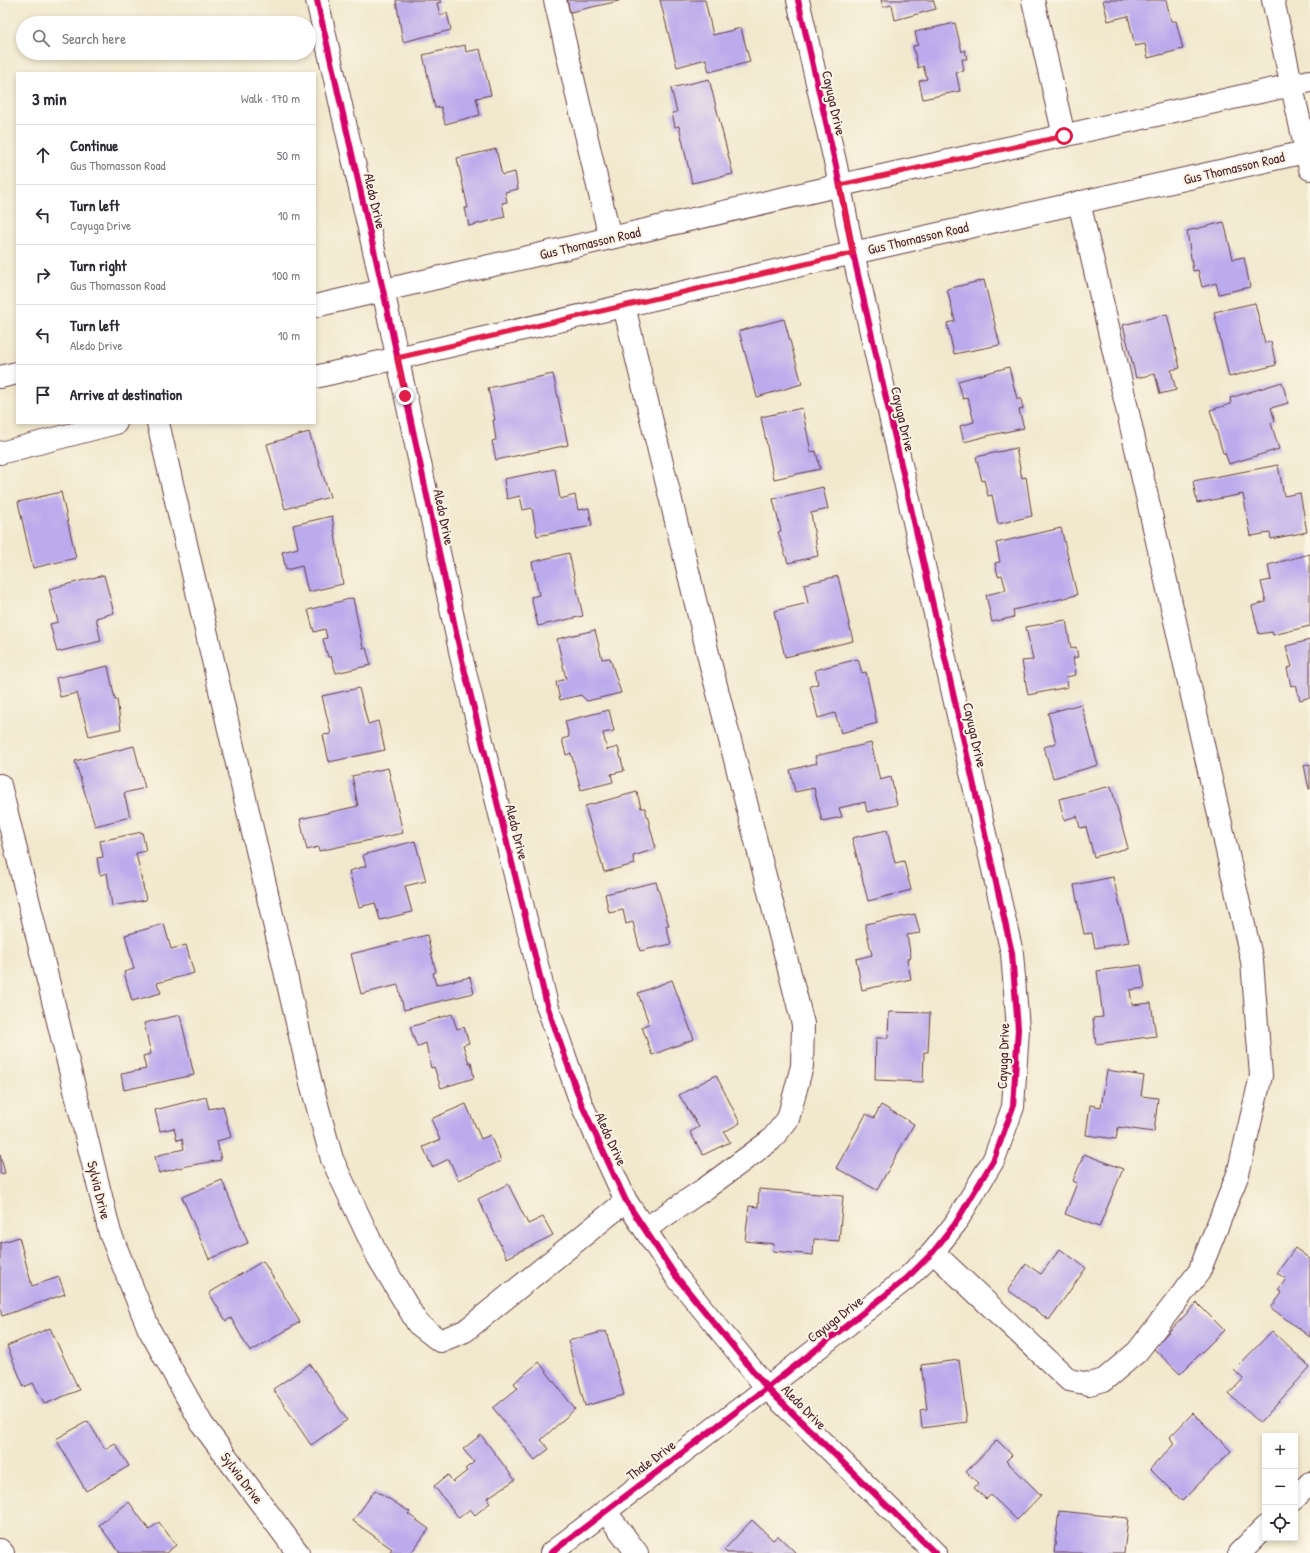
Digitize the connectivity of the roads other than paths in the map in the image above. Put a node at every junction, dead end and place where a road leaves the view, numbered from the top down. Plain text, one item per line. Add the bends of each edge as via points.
1 (317, 0) edge
2 (556, 0) edge
3 (798, 0) edge
4 (1033, 0) edge
5 (1273, 0) edge
6 (1301, 83) edge
7 (1064, 136) junction
8 (1309, 157) edge
9 (840, 185) junction
10 (1079, 202) junction
11 (610, 238) junction
12 (853, 253) junction
13 (382, 290) junction
14 (316, 306) edge
15 (624, 306) junction
16 (397, 358) junction
17 (16, 373) edge
18 (0, 377) edge
19 (316, 377) edge
20 (112, 424) edge
21 (158, 424) edge
22 (0, 453) edge
23 (0, 785) edge
24 (626, 1201) junction
25 (645, 1229) junction
26 (934, 1252) junction
27 (767, 1388) junction
28 (1310, 1483) edge
29 (1298, 1495) edge
30 (605, 1511) junction
31 (1262, 1530) edge
32 (0, 1550) edge
33 (2, 1553) edge
34 (298, 1553) edge
35 (551, 1553) edge
36 (638, 1553) edge
37 (935, 1553) edge
38 (1239, 1553) edge

1 - 13 street, Aledo Drive
2 - 11 street
3 - 9 street, Cayuga Drive
4 - 7 street
5 - 6 street
6 - 7 street, Gus Thomasson Road
6 - 8 street
7 - 9 street, Gus Thomasson Road
8 - 10 street, Gus Thomasson Road
9 - 11 street, Gus Thomasson Road
9 - 12 street, Cayuga Drive
10 - 12 street, Gus Thomasson Road
10 - 26 street via 1252,961 1261,1076 1238,1174 1199,1272 1137,1352 1104,1380 1089,1384 1069,1380
11 - 13 street, Gus Thomasson Road
12 - 15 street, Gus Thomasson Road
12 - 26 street, Cayuga Drive via 1012,953 1018,1029 1013,1107 994,1159 955,1224
13 - 14 street, Gus Thomasson Road
13 - 16 street, Aledo Drive
15 - 16 street, Gus Thomasson Road
15 - 25 street via 709,658 803,1024 802,1066 788,1119 771,1140
16 - 19 street, Gus Thomasson Road
16 - 24 street, Aledo Drive via 462,660 547,1005 581,1103
17 - 18 street
20 - 22 street
21 - 24 street via 311,1083 332,1159 378,1257 418,1324 440,1341 465,1331
23 - 34 street, Sylvia Drive via 110,1233 149,1329 202,1424
24 - 25 street, Aledo Drive
25 - 27 street, Aledo Drive via 676,1275
26 - 27 street, Cayuga Drive via 907,1278
27 - 30 street, Thale Drive
27 - 37 street, Aledo Drive
28 - 29 street
30 - 35 street, Thale Drive
30 - 36 street
31 - 38 street
32 - 33 street

